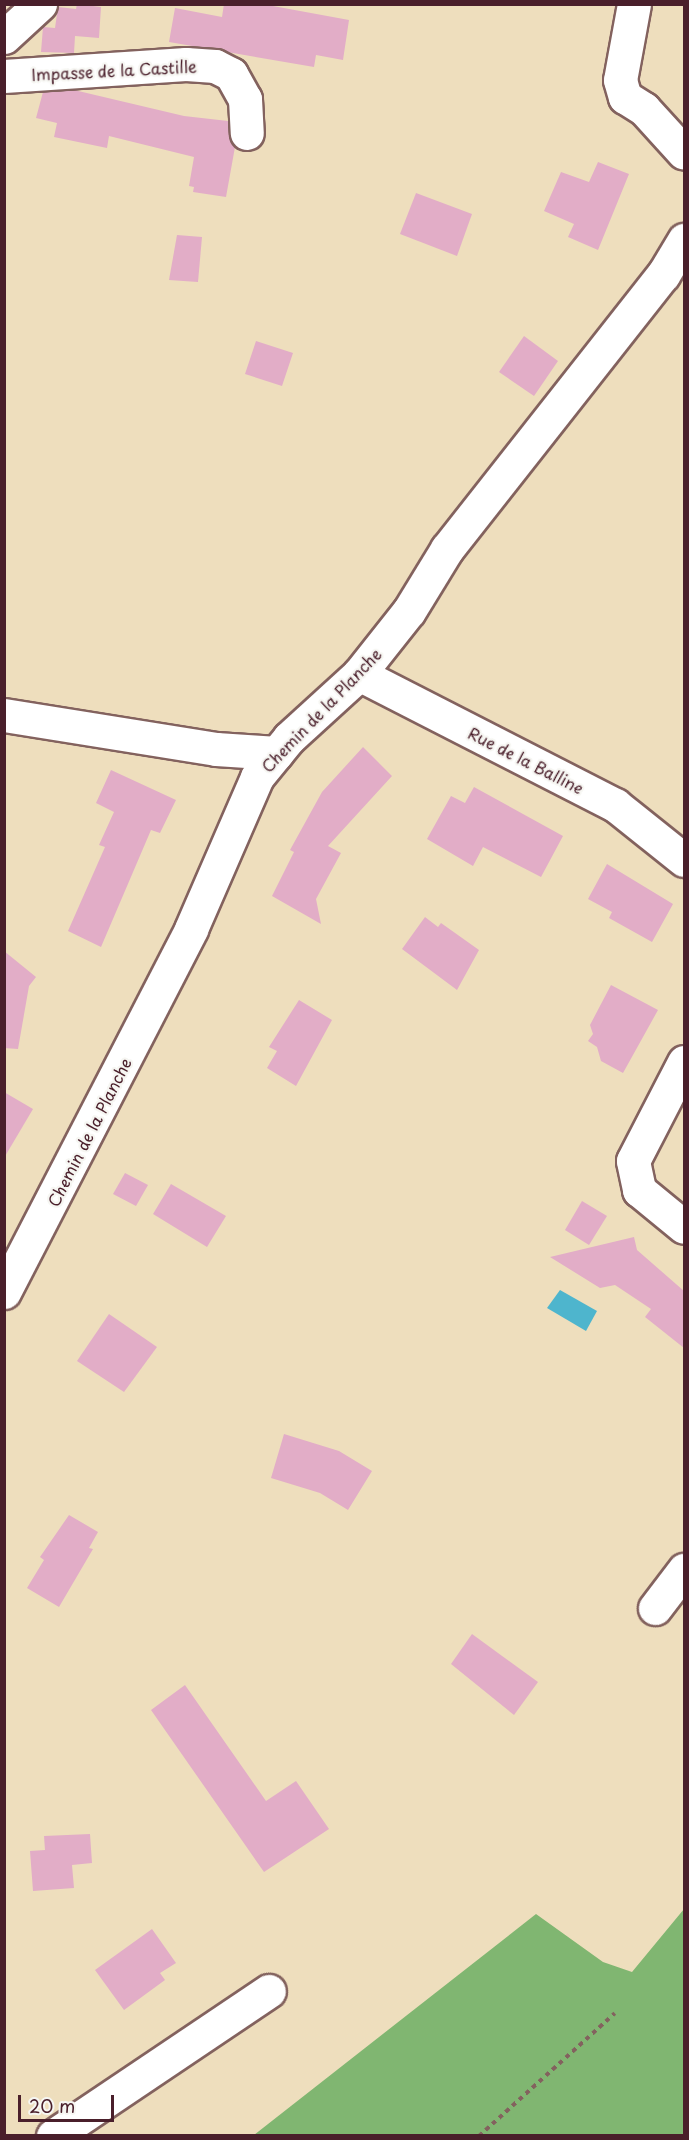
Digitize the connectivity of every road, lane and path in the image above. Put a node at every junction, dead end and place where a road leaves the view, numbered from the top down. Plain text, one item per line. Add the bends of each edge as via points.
1 (40, 4) edge
2 (634, 4) edge
3 (4, 37) edge
4 (4, 76) edge
5 (247, 133) dead end
6 (684, 153) edge
7 (684, 240) edge
8 (359, 674) junction
9 (4, 716) edge
10 (277, 753) junction
11 (684, 860) edge
12 (684, 1062) edge
13 (684, 1227) edge
14 (4, 1292) edge
15 (684, 1570) edge
16 (656, 1608) dead end
17 (269, 1992) dead end
18 (615, 2013) dead end
19 (53, 2136) edge
20 (479, 2136) edge

1 - 3 street
2 - 6 street via 620,80 625,97 644,109
4 - 5 street, Impasse de la Castille via 186,64 215,66 231,74 245,99
7 - 8 street, Chemin de la Planche via 663,275 447,549 409,611
8 - 10 street, Chemin de la Planche
8 - 11 street, Rue de la Balline via 615,805
9 - 10 street via 216,749
10 - 14 street, Chemin de la Planche via 257,777 190,929
12 - 13 street via 633,1161 639,1190
15 - 16 street
17 - 19 street
18 - 20 path

